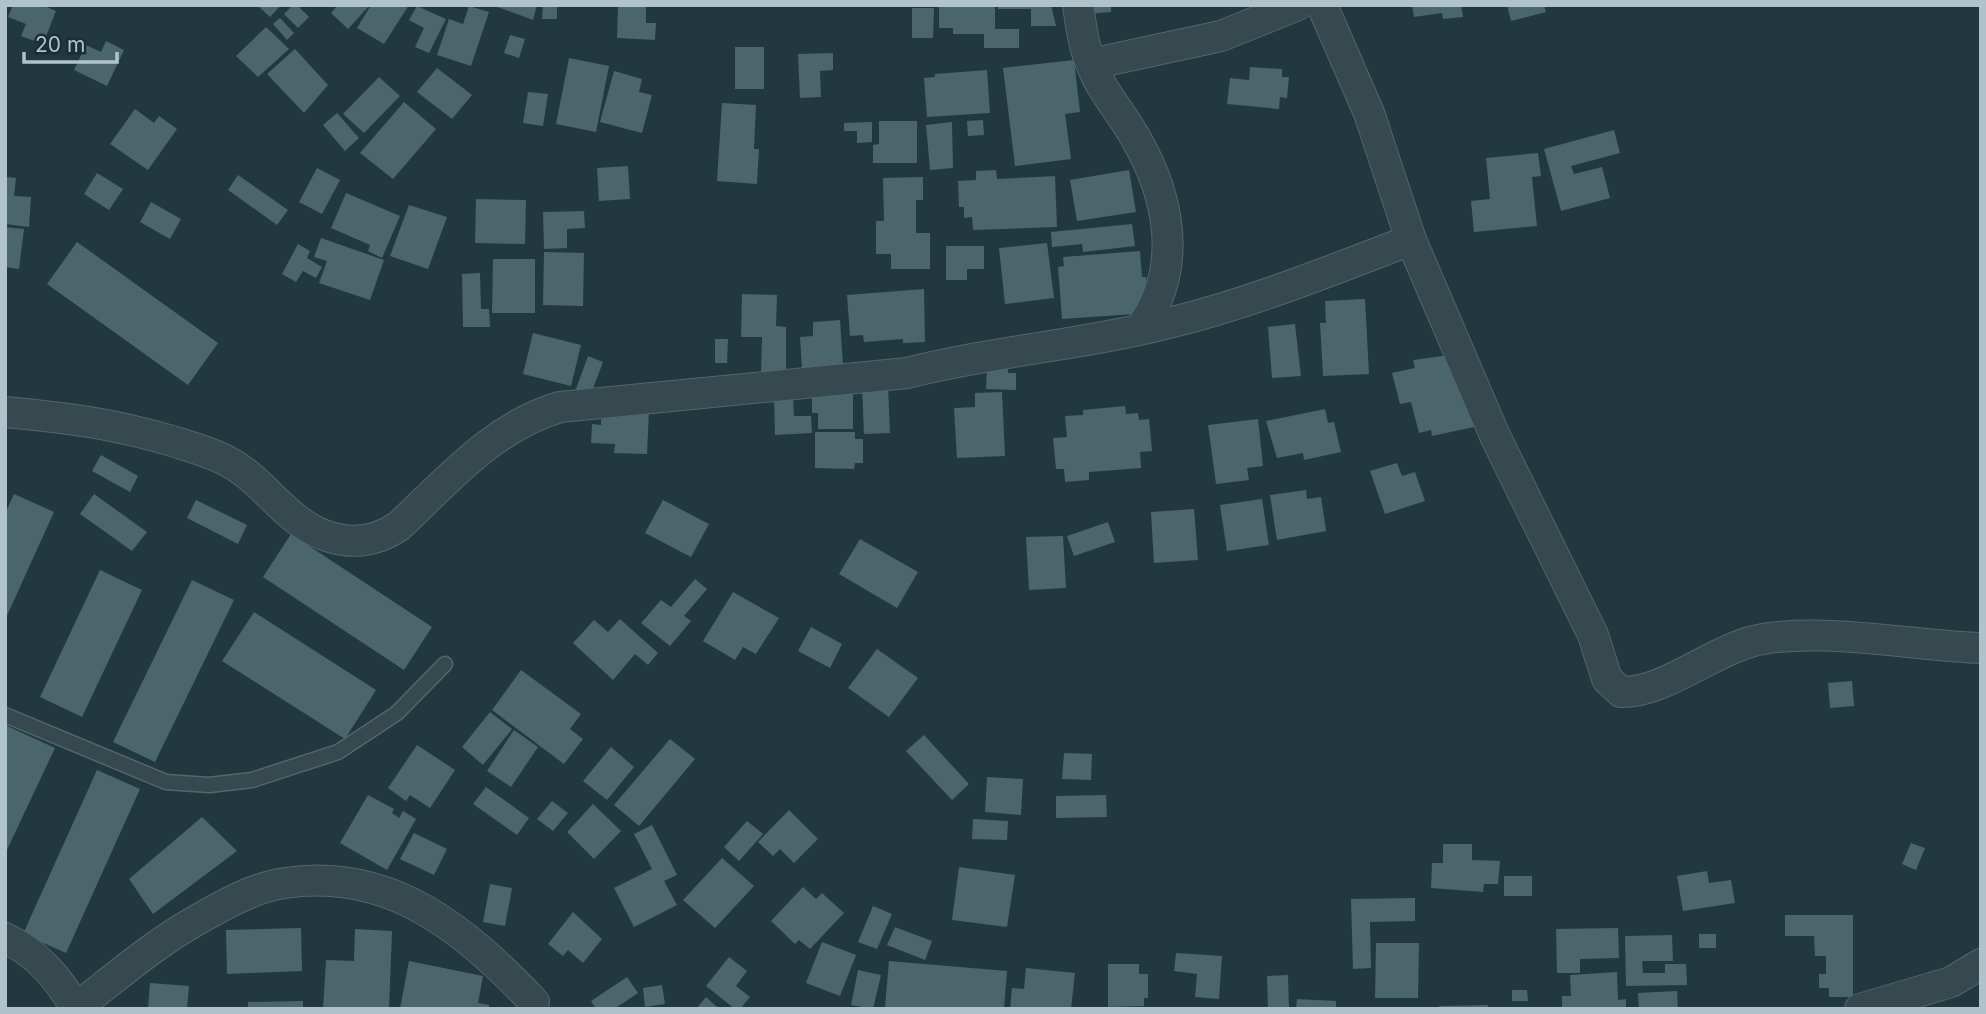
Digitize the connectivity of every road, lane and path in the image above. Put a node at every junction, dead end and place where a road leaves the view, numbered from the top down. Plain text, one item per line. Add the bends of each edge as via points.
1 (1078, 5) edge
2 (1297, 5) edge
3 (1322, 5) edge
4 (1091, 65) junction
5 (1411, 240) junction
6 (1140, 329) junction
7 (5, 412) edge
8 (1981, 648) edge
9 (444, 664) dead end
10 (5, 715) edge
11 (5, 938) edge
12 (1981, 964) edge
13 (534, 1002) dead end
14 (76, 1008) edge
15 (1860, 1009) edge

1 - 4 street
2 - 4 street via 1221,36
3 - 5 street via 1369,113
4 - 6 street via 1154,172 1166,208 1161,289
5 - 6 street via 1290,285
5 - 8 street via 1495,436 1593,635 1607,679 1621,692 1640,692 1751,642 1815,636
6 - 7 street via 907,373 560,407 503,432 399,526 366,541 326,536 302,525 249,475 205,451 110,423
9 - 10 lane via 397,713 338,752 252,780 166,782
11 - 14 street via 21,945 57,979
12 - 15 street via 1951,982
13 - 14 street via 488,954 408,899 361,885 324,882 285,883 249,894 195,921

